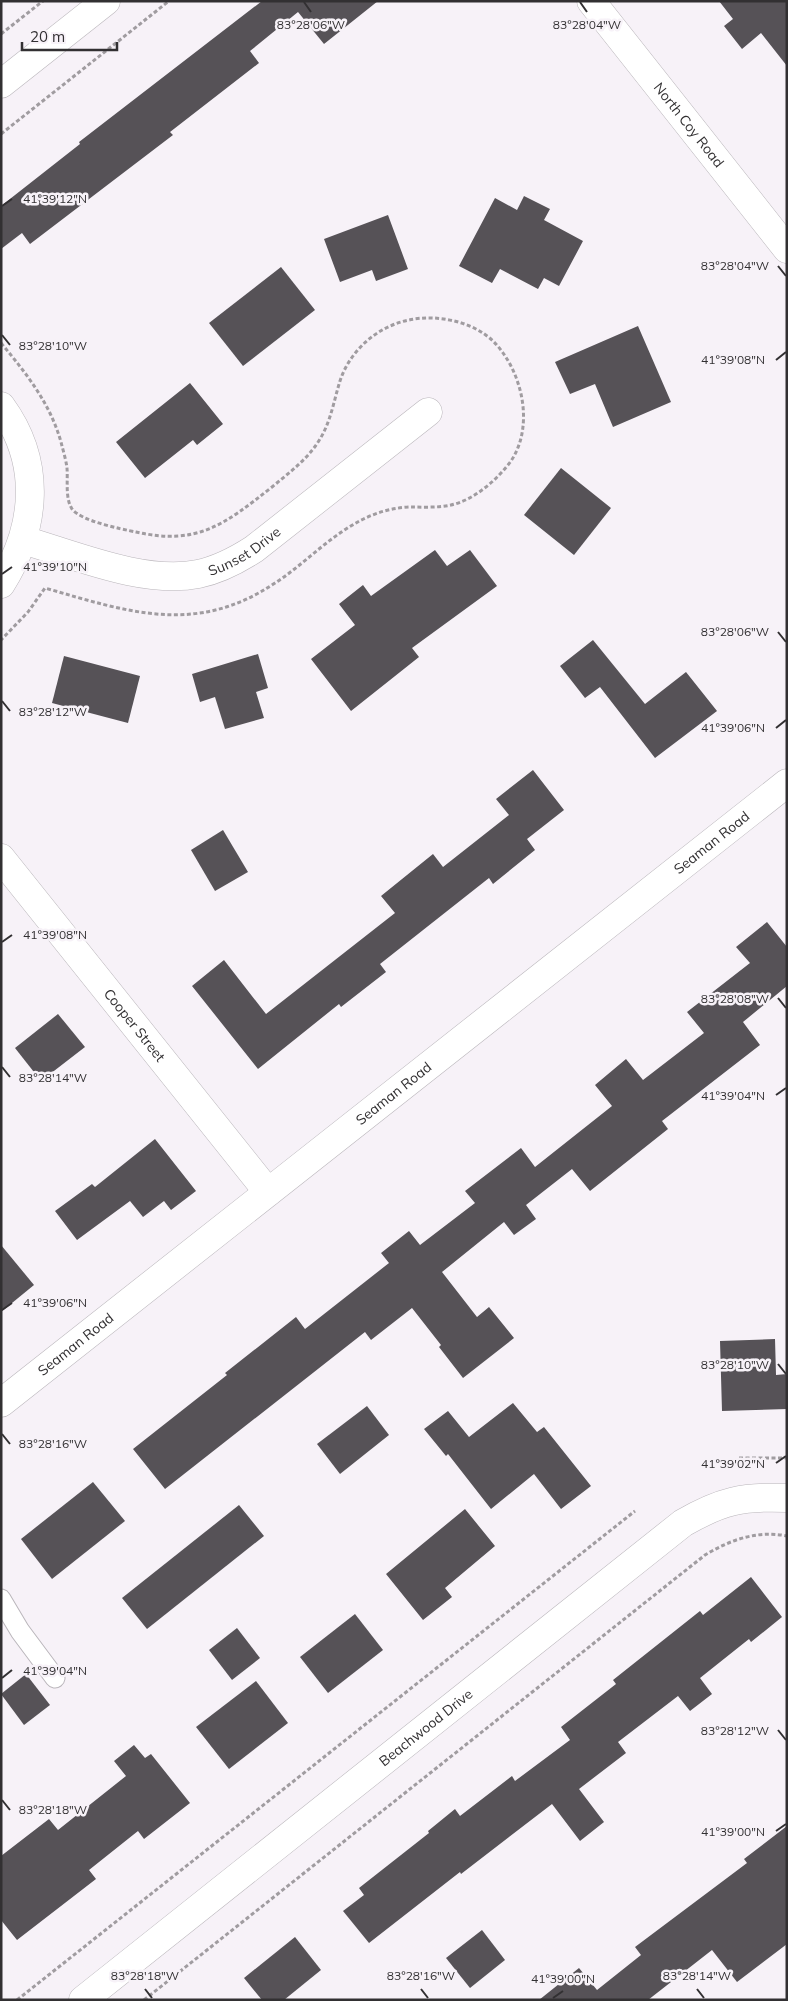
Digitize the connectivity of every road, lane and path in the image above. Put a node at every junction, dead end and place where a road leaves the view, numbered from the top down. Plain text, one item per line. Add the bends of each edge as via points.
1 (43, 1) edge
2 (106, 1) edge
3 (169, 1) edge
4 (591, 1) edge
5 (1, 34) edge
6 (1, 84) edge
7 (1, 134) edge
8 (787, 249) edge
9 (1, 343) edge
10 (1, 406) edge
11 (428, 412) dead end
12 (23, 540) junction
13 (1, 584) edge
14 (1, 640) edge
15 (787, 783) edge
16 (1, 858) edge
17 (268, 1192) junction
18 (1, 1403) edge
19 (739, 1458) dead end
20 (787, 1458) edge
21 (787, 1498) edge
22 (635, 1512) dead end
23 (787, 1536) edge
24 (1, 1599) edge
25 (56, 1678) dead end
26 (17, 2000) edge
27 (83, 2000) edge
28 (144, 2000) edge

1 - 5 path
2 - 6 street
3 - 7 path
4 - 8 street, North Coy Road
9 - 14 path via 37,389 51,414 67,468 71,508 100,523 152,535 189,535 227,522 293,470 306,458 326,428 341,378 356,351 397,323 427,318 455,321 491,339 517,379 523,419 512,459 480,491 451,505 404,507 372,515 336,536 276,582 242,600 206,612 165,616 128,611 45,588 28,612
10 - 12 street via 16,430 29,473 29,516
11 - 12 street, Sunset Drive via 254,550 212,570 167,576 136,573
12 - 13 street
15 - 17 street, Seaman Road
16 - 17 street, Cooper Street
17 - 18 street, Seaman Road
19 - 20 path
21 - 27 street, Beachwood Drive via 732,1500 683,1523
22 - 26 path
23 - 28 path via 741,1537 705,1555
24 - 25 lane via 20,1631

